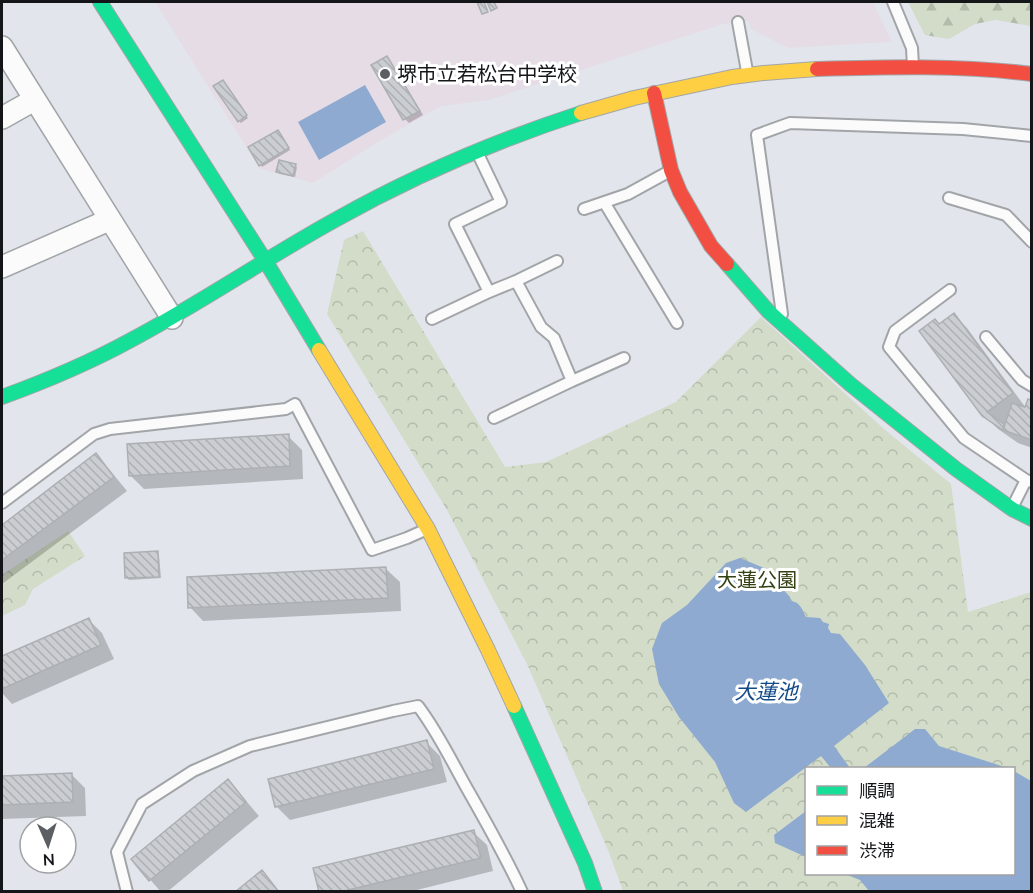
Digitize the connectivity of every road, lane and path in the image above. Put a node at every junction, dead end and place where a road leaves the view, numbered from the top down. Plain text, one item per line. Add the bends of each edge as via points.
1 (100, 2) edge
2 (893, 2) edge
3 (738, 22) dead end
4 (2, 47) edge
5 (913, 66) junction
6 (747, 74) junction
7 (1032, 74) edge
8 (654, 93) junction
9 (34, 100) junction
10 (2, 118) edge
11 (1032, 136) edge
12 (477, 151) junction
13 (671, 170) junction
14 (949, 198) dead end
15 (604, 202) junction
16 (584, 209) dead end
17 (109, 220) junction
18 (1032, 242) edge
19 (557, 261) dead end
20 (266, 262) junction
21 (2, 267) edge
22 (516, 281) junction
23 (950, 290) dead end
24 (489, 292) junction
25 (172, 318) junction
26 (432, 319) dead end
27 (677, 323) dead end
28 (783, 324) junction
29 (986, 337) dead end
30 (624, 358) dead end
31 (572, 381) junction
32 (1032, 386) edge
33 (2, 397) edge
34 (494, 418) dead end
35 (1029, 481) edge
36 (2, 503) edge
37 (1012, 508) junction
38 (1032, 519) edge
39 (428, 529) junction
40 (127, 891) edge
41 (522, 891) edge
42 (596, 891) edge

1 - 20 street
2 - 5 lane via 912,48
3 - 6 lane
4 - 9 street
5 - 6 street
5 - 7 street
6 - 8 street
8 - 12 street via 554,122
8 - 13 street
9 - 10 street
9 - 17 street
11 - 28 lane via 963,129 790,123 757,135
12 - 20 street via 404,184
12 - 24 lane via 501,202 455,224
13 - 15 lane via 628,194
13 - 28 street via 711,246
14 - 18 lane via 1006,215
15 - 16 lane
15 - 27 lane
17 - 21 street
17 - 25 street
19 - 22 lane
20 - 25 street
20 - 39 street
22 - 24 lane
22 - 31 lane via 541,327 554,338
23 - 35 lane via 895,331 889,347 964,438
24 - 26 lane
25 - 33 street via 76,369
28 - 37 street via 956,469
29 - 32 lane via 1022,380
30 - 31 lane
31 - 34 lane
35 - 37 lane
36 - 39 lane via 94,434 286,409 295,404 372,550
37 - 38 street
39 - 42 street via 489,650
40 - 41 lane via 117,852 142,804 193,771 250,746 418,706

